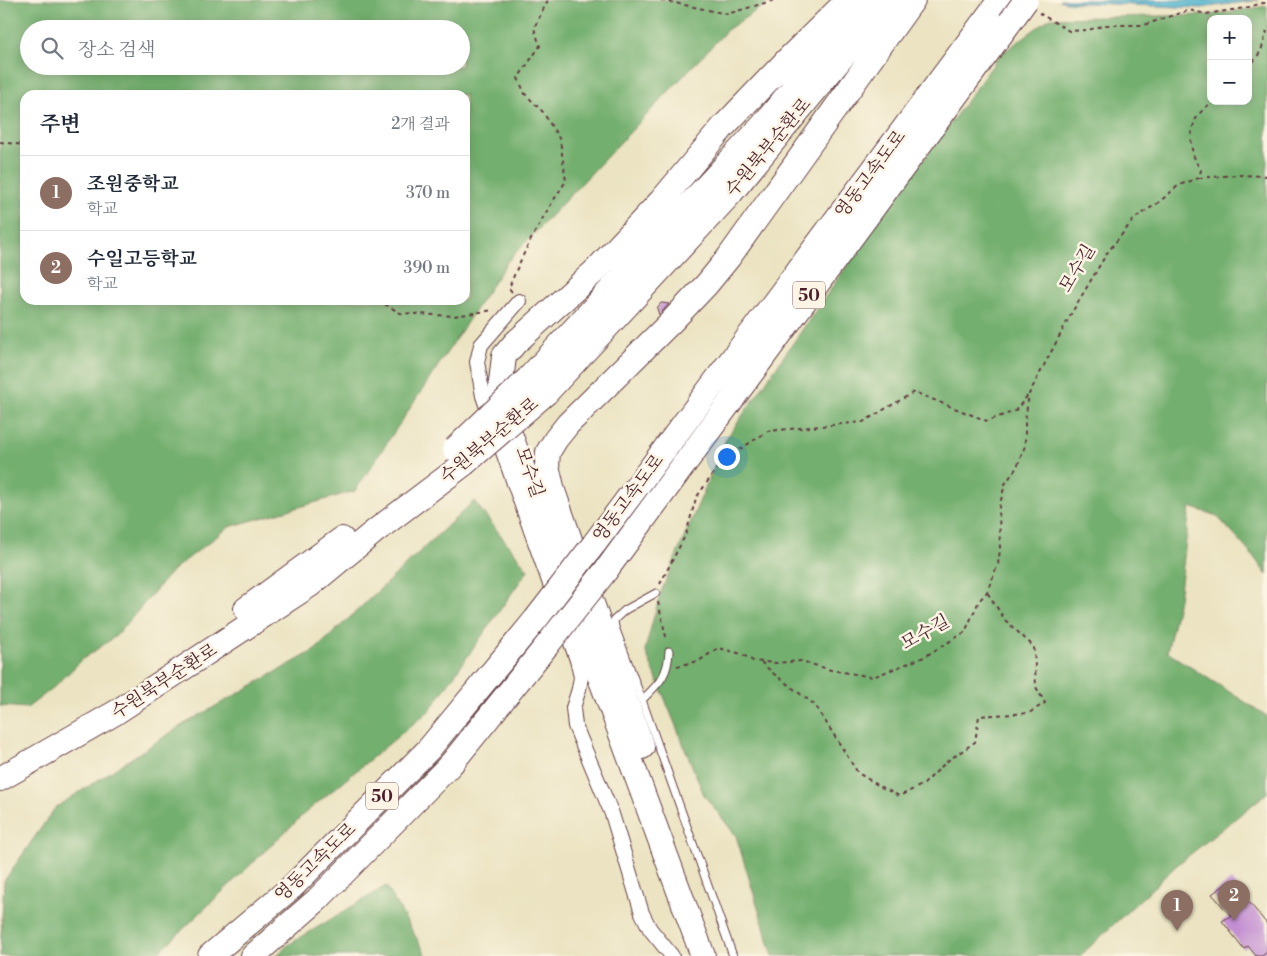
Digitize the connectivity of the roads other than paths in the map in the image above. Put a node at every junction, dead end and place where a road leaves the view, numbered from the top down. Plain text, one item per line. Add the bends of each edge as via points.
1 (848, 0) edge
2 (866, 0) edge
3 (890, 0) edge
4 (913, 0) edge
5 (1032, 6) edge
6 (1000, 11) edge
7 (519, 301) road end
8 (537, 386) junction
9 (459, 456) junction
10 (656, 593) road end
11 (669, 651) road end
12 (642, 700) junction
13 (0, 761) edge
14 (0, 779) edge
15 (210, 956) edge
16 (253, 956) edge
17 (672, 956) edge
18 (703, 956) edge
19 (716, 956) edge
20 (733, 956) edge

1 - 18 highway via 723,127 661,201 595,271 504,356 498,400
2 - 8 highway, 수원북부순환로
3 - 8 highway, 수원북부순환로 via 731,193
4 - 19 highway via 729,257 671,322 568,424 548,452 547,466 553,491
5 - 6 highway, 영동고속도로 / 50, bridge
6 - 15 highway, 영동고속도로 / 50, bridge via 536,619 428,750 293,886
6 - 16 highway, 영동고속도로 / 50, bridge via 607,569 548,644 450,764 317,900
7 - 17 street, 모수길 via 481,345 477,362 483,396 577,660 580,677 573,708 575,726 612,814 642,913 650,929
8 - 9 highway, 수원북부순환로, bridge
9 - 13 highway, 수원북부순환로 via 212,635 127,689
9 - 14 highway, 수원북부순환로 via 310,585 115,713
10 - 12 lane via 614,620
11 - 12 lane via 664,678
12 - 20 lane

